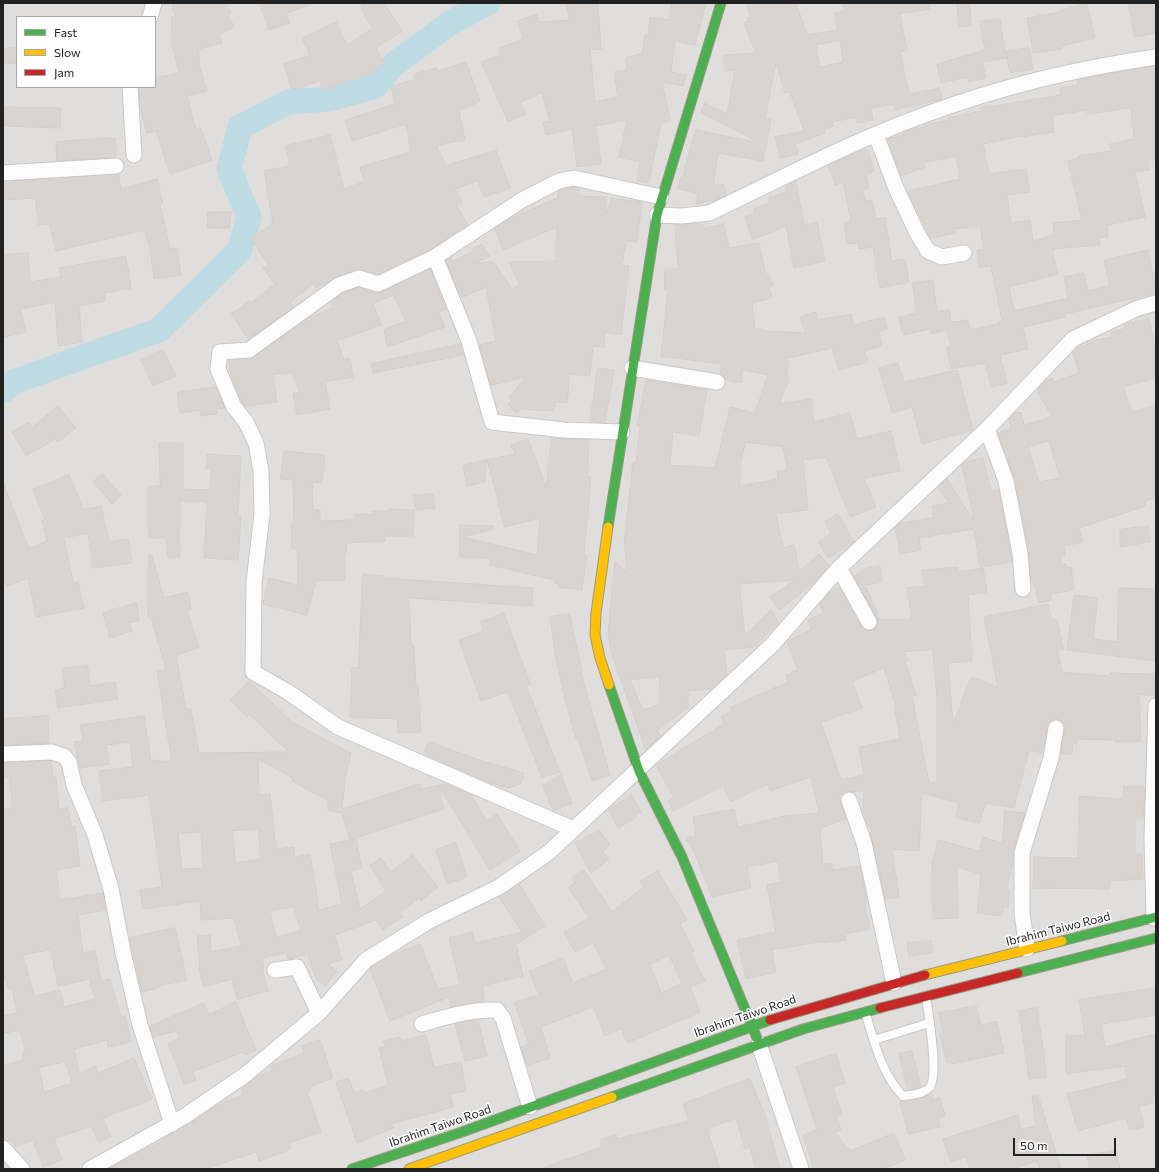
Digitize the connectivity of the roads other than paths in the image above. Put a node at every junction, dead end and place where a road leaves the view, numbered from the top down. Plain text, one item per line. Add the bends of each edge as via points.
1 (154, 3) edge
2 (721, 3) edge
3 (150, 16) edge
4 (1156, 57) edge
5 (130, 88) edge
6 (876, 135) junction
7 (134, 155) dead end
8 (116, 166) dead end
9 (3, 173) edge
10 (661, 197) junction
11 (657, 215) junction
12 (964, 253) dead end
13 (435, 257) junction
14 (1156, 303) edge
15 (632, 368) junction
16 (716, 382) dead end
17 (987, 429) junction
18 (622, 432) junction
19 (839, 568) junction
20 (1023, 589) dead end
21 (869, 622) dead end
22 (1156, 706) edge
23 (1056, 728) dead end
24 (3, 754) edge
25 (639, 771) junction
26 (848, 800) dead end
27 (573, 829) junction
28 (1155, 918) edge
29 (1156, 938) edge
30 (1027, 949) junction
31 (275, 970) dead end
32 (894, 983) junction
33 (926, 996) junction
34 (865, 1012) junction
35 (319, 1013) junction
36 (929, 1023) junction
37 (422, 1024) dead end
38 (752, 1025) junction
39 (874, 1040) junction
40 (759, 1044) junction
41 (530, 1107) junction
42 (172, 1124) junction
43 (3, 1148) edge
44 (22, 1169) edge
45 (90, 1169) edge
46 (352, 1169) edge
47 (409, 1169) edge
48 (801, 1169) edge

1 - 3 street
2 - 10 main road
4 - 6 street via 1123,61 999,90 927,114
5 - 7 street
6 - 11 street via 709,213
6 - 12 street via 896,188 928,251 942,257
8 - 9 street
10 - 11 main road
10 - 13 street via 574,178 559,181 522,200
11 - 15 main road
13 - 18 street via 469,342 492,422 564,430
13 - 27 street via 378,284 359,278 339,285 250,350 220,352 218,369 234,407 246,422 256,443 261,471 262,514 254,582 253,672 288,692 338,727
14 - 17 street via 1138,308 1073,339
15 - 16 street
15 - 18 main road
17 - 19 street
17 - 20 street via 1006,481 1020,553
18 - 25 main road via 595,635 600,658
19 - 21 street
19 - 25 street via 772,646
22 - 28 street via 1152,839
23 - 30 street via 1052,758 1022,853 1022,913
24 - 42 street via 52,752 64,756 69,762 74,785 95,835 111,889 122,952 140,1025
25 - 27 street
25 - 38 main road via 682,856
26 - 32 street via 860,829
27 - 35 street via 523,872 499,887 430,921 366,960
28 - 30 main road, Ibrahim Taiwo Road
29 - 33 main road
30 - 32 main road, Ibrahim Taiwo Road
31 - 35 street via 297,967
32 - 38 main road, Ibrahim Taiwo Road
33 - 34 main road
33 - 36 lane
34 - 39 lane
34 - 40 main road
35 - 42 street via 245,1075
36 - 39 lane
36 - 39 lane via 934,1080 930,1088 923,1092 903,1096 894,1087
37 - 41 street via 447,1017 497,1010 503,1018
38 - 40 main road
38 - 41 main road, Ibrahim Taiwo Road
40 - 47 main road
40 - 48 street
41 - 46 main road, Ibrahim Taiwo Road
42 - 45 street
43 - 44 street

